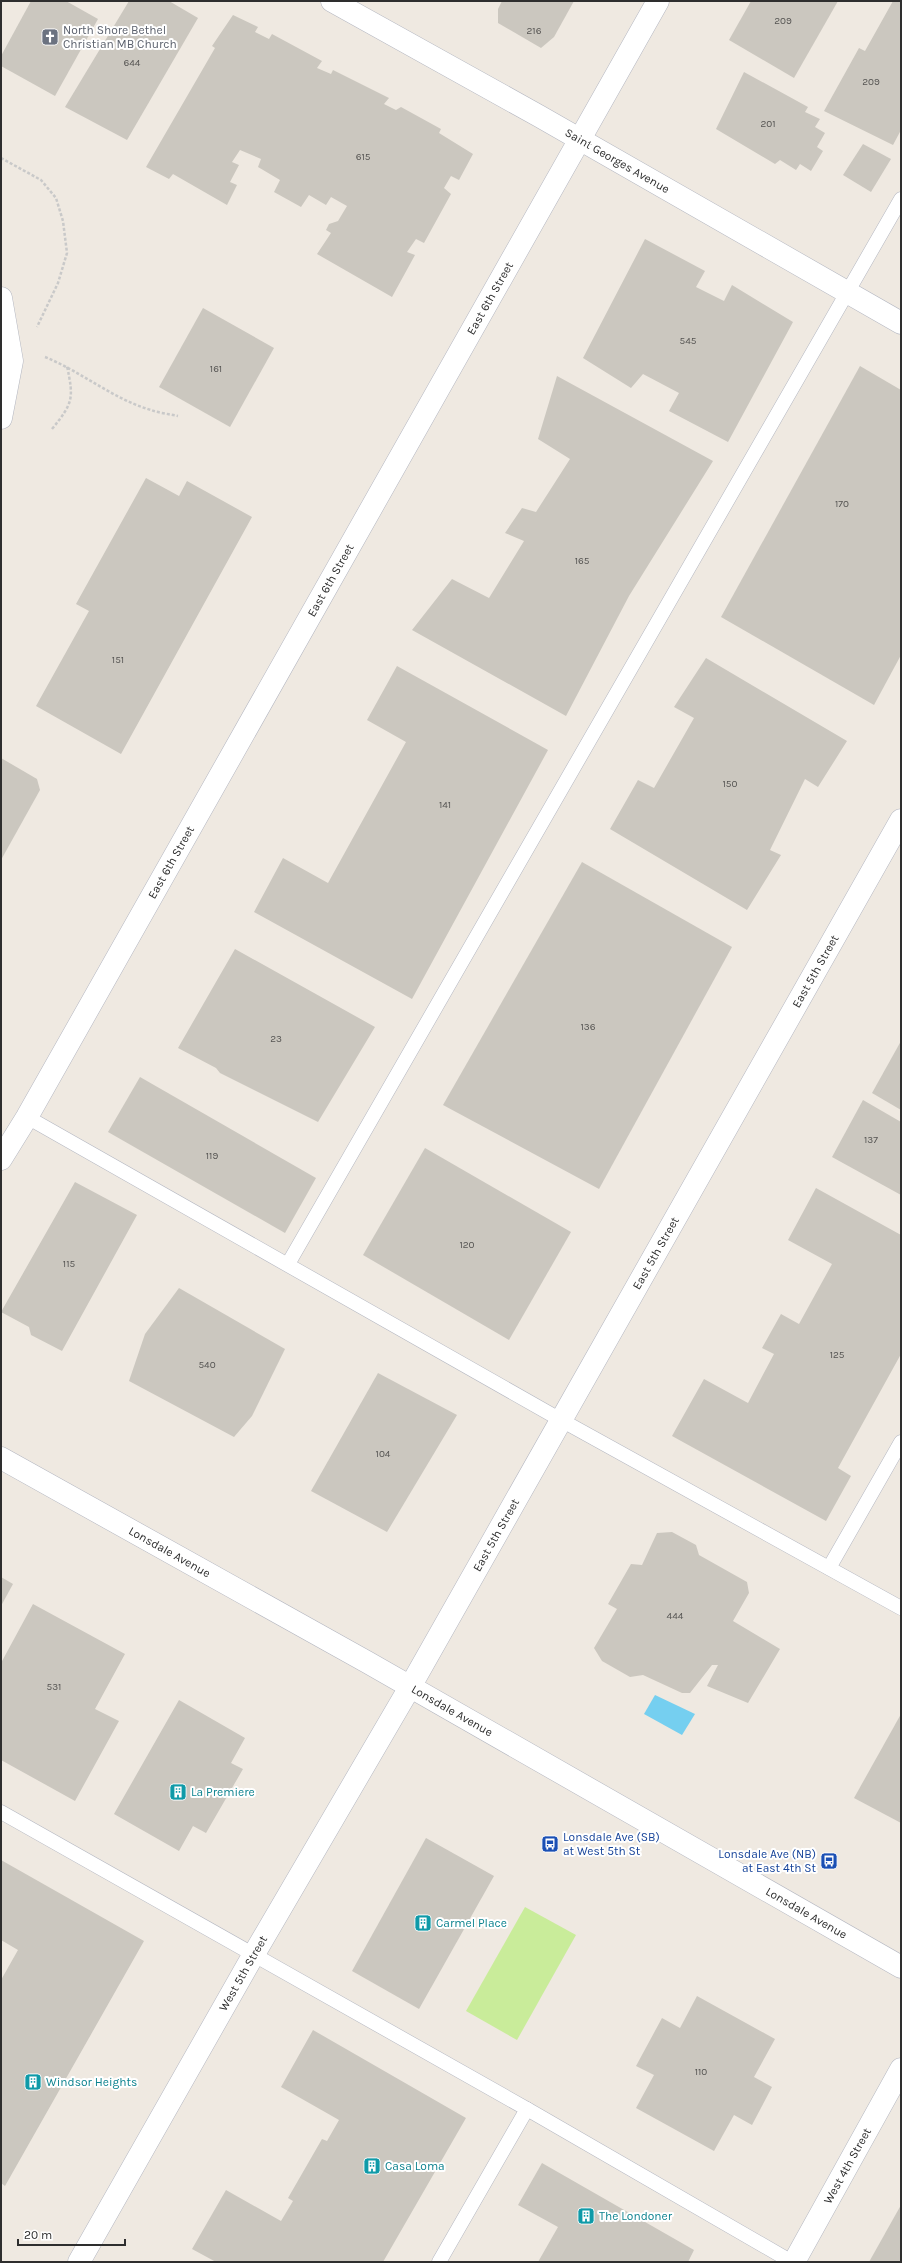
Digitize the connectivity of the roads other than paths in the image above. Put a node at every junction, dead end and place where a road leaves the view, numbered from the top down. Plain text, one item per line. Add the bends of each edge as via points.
1 (332, 1) edge
2 (658, 1) edge
3 (579, 139) junction
4 (901, 200) edge
5 (848, 292) junction
6 (1, 298) edge
7 (901, 323) edge
8 (1, 418) edge
9 (901, 820) edge
10 (27, 1117) junction
11 (1, 1159) edge
12 (288, 1264) junction
13 (561, 1420) junction
14 (901, 1442) edge
15 (1, 1458) edge
16 (829, 1568) junction
17 (901, 1608) edge
18 (410, 1687) junction
19 (1, 1812) edge
20 (254, 1954) junction
21 (901, 1966) edge
22 (901, 2070) edge
23 (527, 2109) junction
24 (79, 2262) edge
25 (439, 2262) edge
26 (793, 2262) edge

1 - 3 street, Saint Georges Avenue
2 - 3 street, East 6th Street
3 - 5 street, Saint Georges Avenue
3 - 10 street, East 6th Street
4 - 5 lane
5 - 7 street, Saint Georges Avenue
5 - 12 lane
6 - 8 street via 12,361
9 - 13 street, East 5th Street
10 - 11 street, East 6th Street
10 - 12 lane
12 - 13 lane
13 - 16 lane
13 - 18 street, East 5th Street
14 - 16 lane
15 - 18 street, Lonsdale Avenue
16 - 17 lane
18 - 20 street, West 5th Street
18 - 21 street, Lonsdale Avenue
19 - 20 lane
20 - 23 lane
20 - 24 street, West 5th Street
22 - 26 street, West 4th Street
23 - 25 lane
23 - 26 lane

